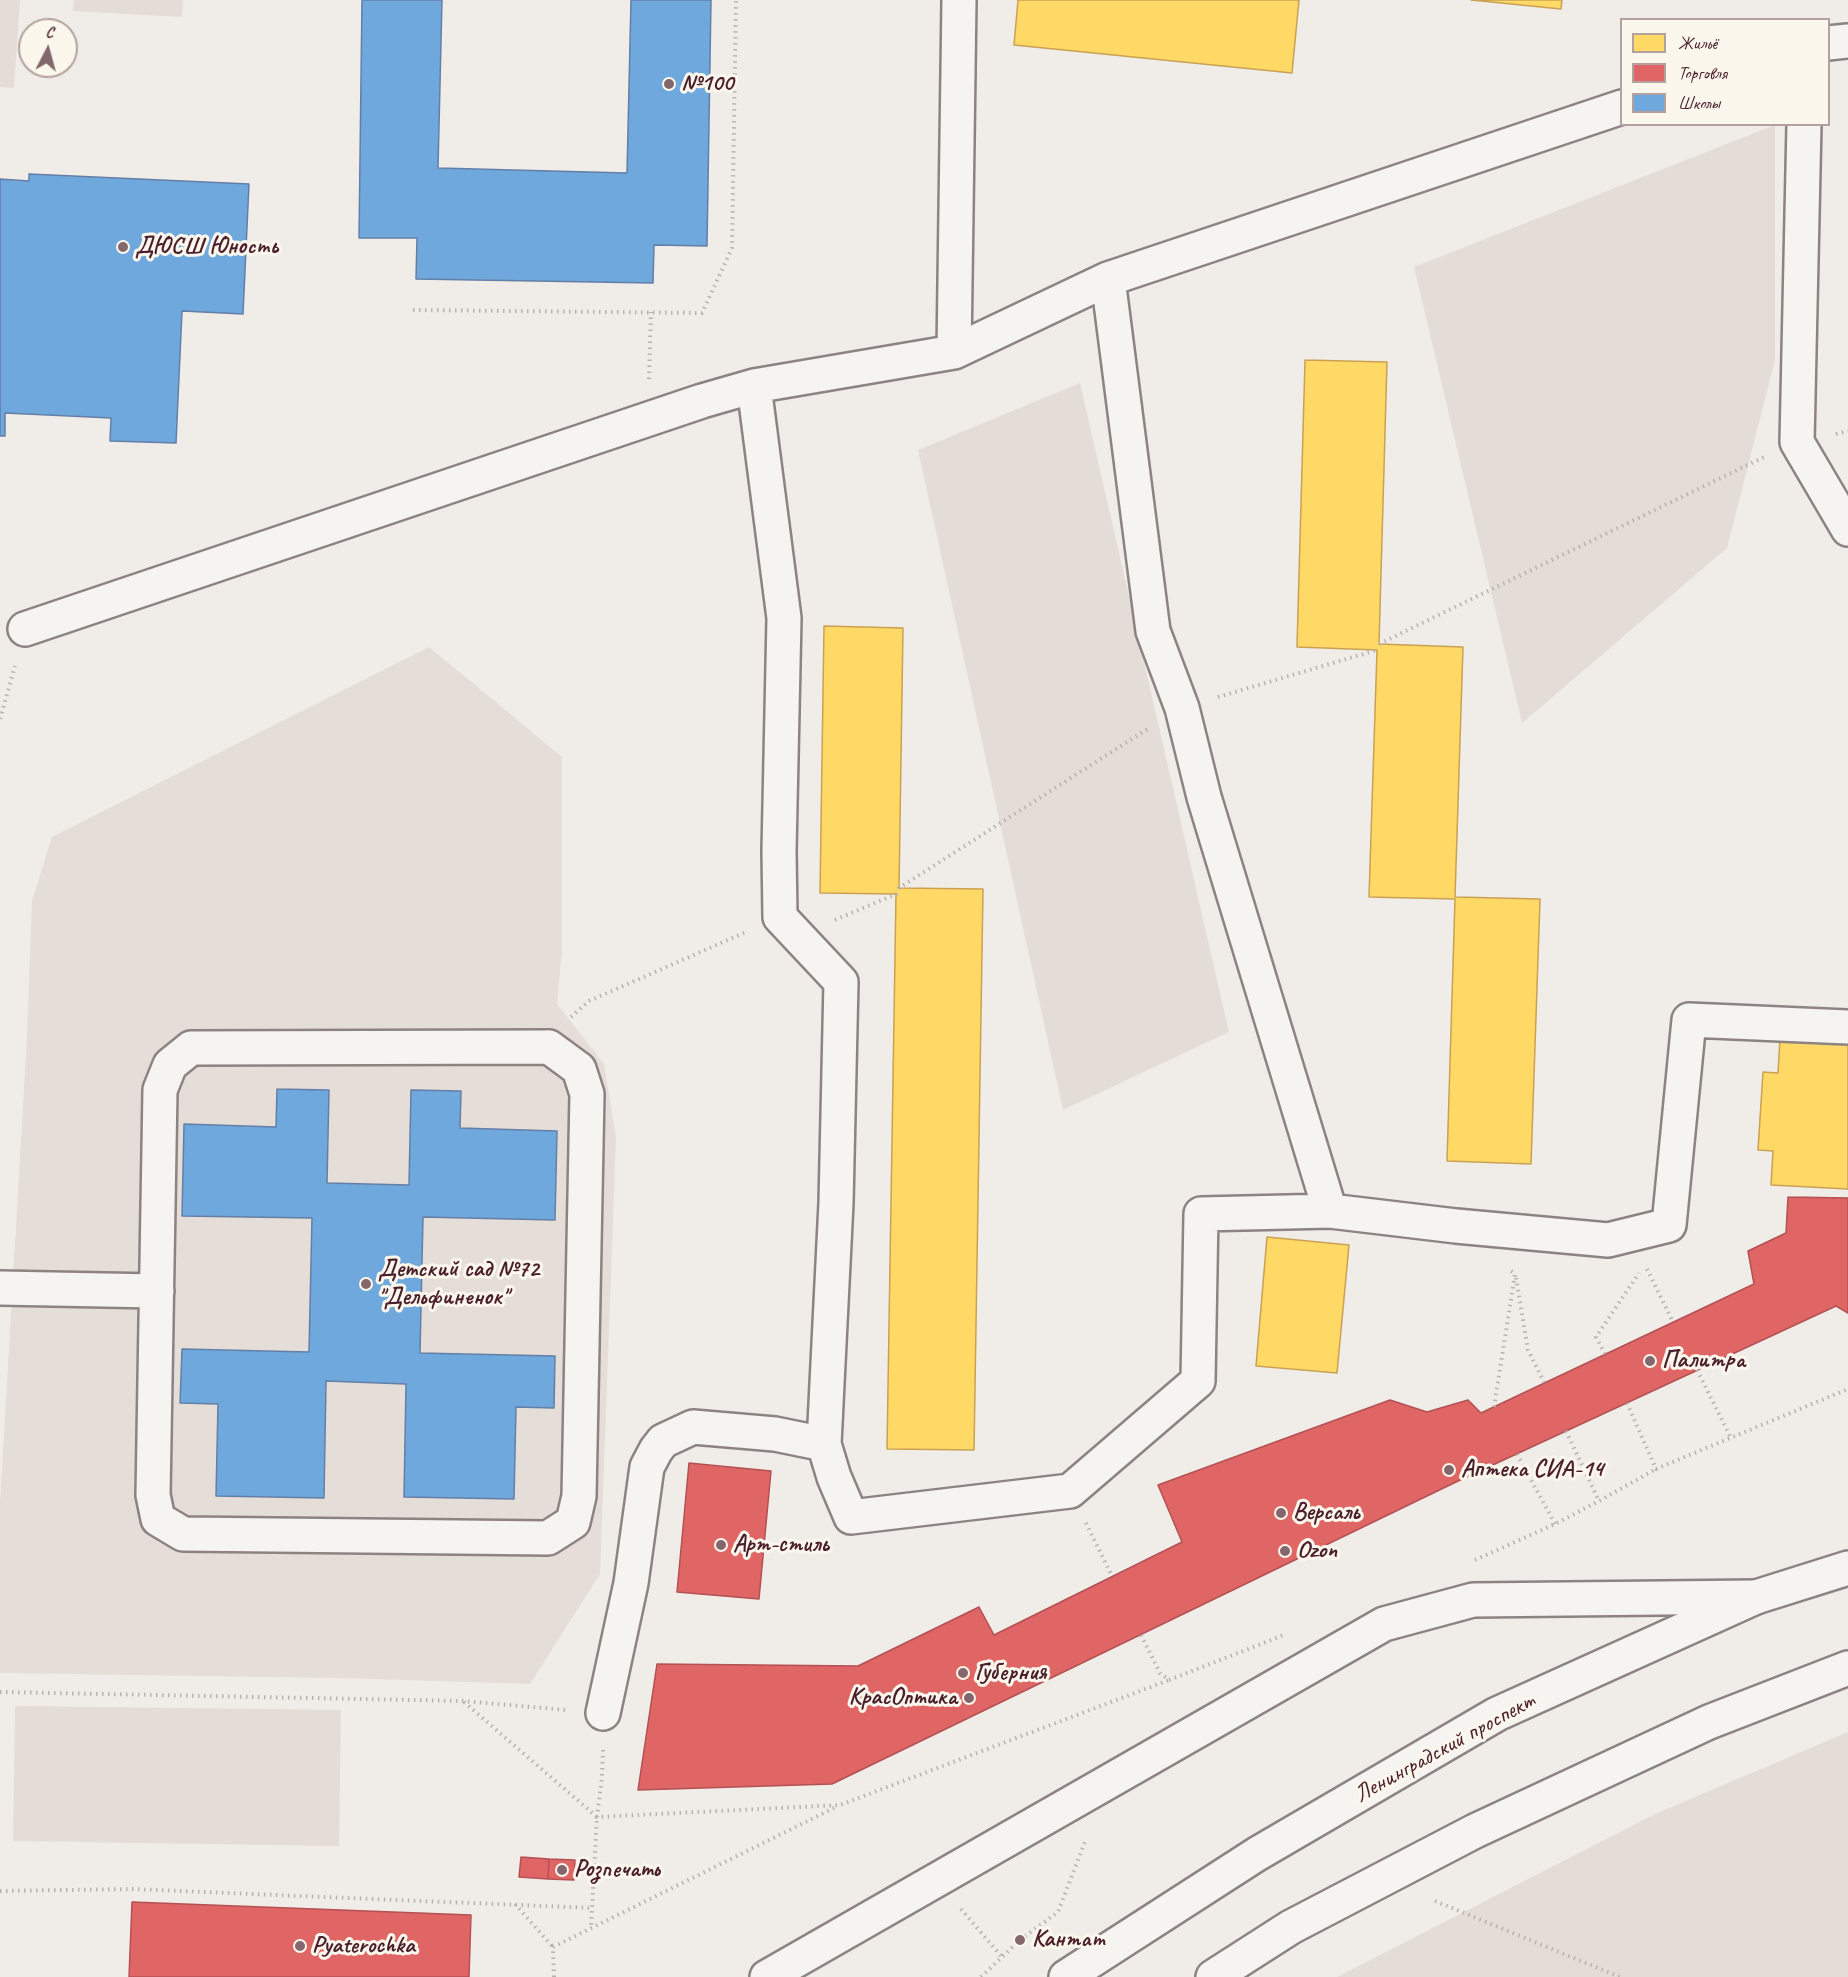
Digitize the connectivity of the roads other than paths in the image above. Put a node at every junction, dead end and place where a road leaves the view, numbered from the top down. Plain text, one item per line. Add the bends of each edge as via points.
1 (959, 0) edge
2 (1848, 41) edge
3 (1830, 43) edge
4 (1620, 108) edge
5 (1804, 126) edge
6 (1108, 279) junction
7 (954, 352) junction
8 (754, 386) junction
9 (1848, 529) edge
10 (25, 629) road end
11 (1848, 1027) edge
12 (1330, 1211) junction
13 (0, 1288) edge
14 (157, 1291) junction
15 (824, 1443) junction
16 (1848, 1568) edge
17 (1756, 1597) junction
18 (1848, 1668) edge
19 (603, 1713) road end
20 (767, 1977) edge
21 (1066, 1977) edge
22 (1213, 1977) edge

1 - 7 main road
2 - 3 main road
4 - 6 main road
5 - 9 main road via 1797,442
6 - 7 main road
6 - 12 main road via 1153,631 1182,708 1204,797
7 - 8 main road
8 - 10 main road
8 - 15 main road via 784,618 780,917 841,982 836,1203
11 - 12 main road via 1689,1020 1669,1225 1608,1240
12 - 15 main road via 1201,1214 1198,1381 1070,1491 851,1517
13 - 14 main road
14 - 14 main road via 160,1090 170,1065 191,1048 549,1047 579,1069 587,1094 579,1496 573,1522 548,1539 183,1534 158,1519 153,1495
15 - 19 main road via 693,1427 663,1441 647,1467 631,1583
16 - 17 main road, Ленинградский проспект
17 - 20 main road via 1473,1600 1384,1624
17 - 21 main road, Ленинградский проспект via 1497,1714 1257,1854
18 - 22 main road via 1709,1722 1475,1831 1291,1927

